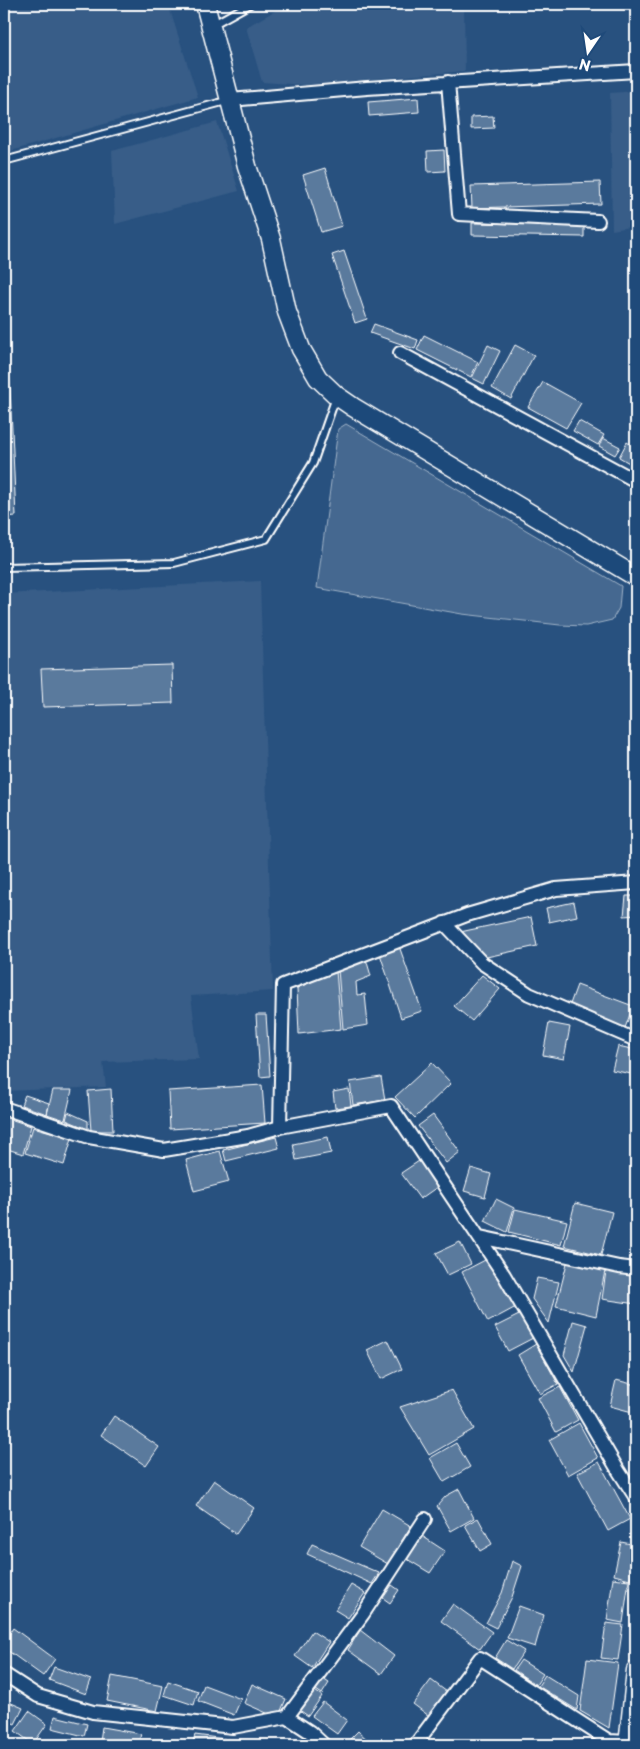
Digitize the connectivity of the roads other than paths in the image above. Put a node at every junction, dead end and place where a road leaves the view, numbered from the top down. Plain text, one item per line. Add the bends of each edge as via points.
1 (205, 4) edge
2 (250, 4) edge
3 (211, 26) junction
4 (636, 71) edge
5 (448, 82) junction
6 (230, 100) junction
7 (4, 161) edge
8 (598, 221) dead end
9 (400, 353) dead end
10 (337, 396) junction
11 (636, 481) edge
12 (4, 567) edge
13 (636, 577) edge
14 (636, 884) edge
15 (444, 923) junction
16 (636, 1040) edge
17 (4, 1108) edge
18 (280, 1127) junction
19 (480, 1237) junction
20 (636, 1269) edge
21 (636, 1498) edge
22 (425, 1519) dead end
23 (636, 1670) edge
24 (4, 1674) edge
25 (287, 1717) junction
26 (628, 1744) edge
27 (324, 1745) edge
28 (415, 1745) edge

1 - 3 main road
2 - 3 lane
3 - 6 main road
4 - 5 street
5 - 6 street
5 - 8 street via 459,214
6 - 7 lane
6 - 10 main road via 271,239 287,312 301,349 318,378
9 - 11 street
10 - 12 lane via 313,463 266,539 174,562
10 - 13 main road
14 - 15 street via 556,889
15 - 16 street via 482,963 529,994
15 - 18 street via 283,985
17 - 18 street via 89,1137 164,1150 248,1136
18 - 19 street via 391,1106
19 - 20 street
19 - 21 street
22 - 25 street via 363,1614
23 - 26 main road
24 - 25 street via 38,1696 93,1712 233,1727
25 - 27 street
26 - 28 street via 609,1741 480,1658

